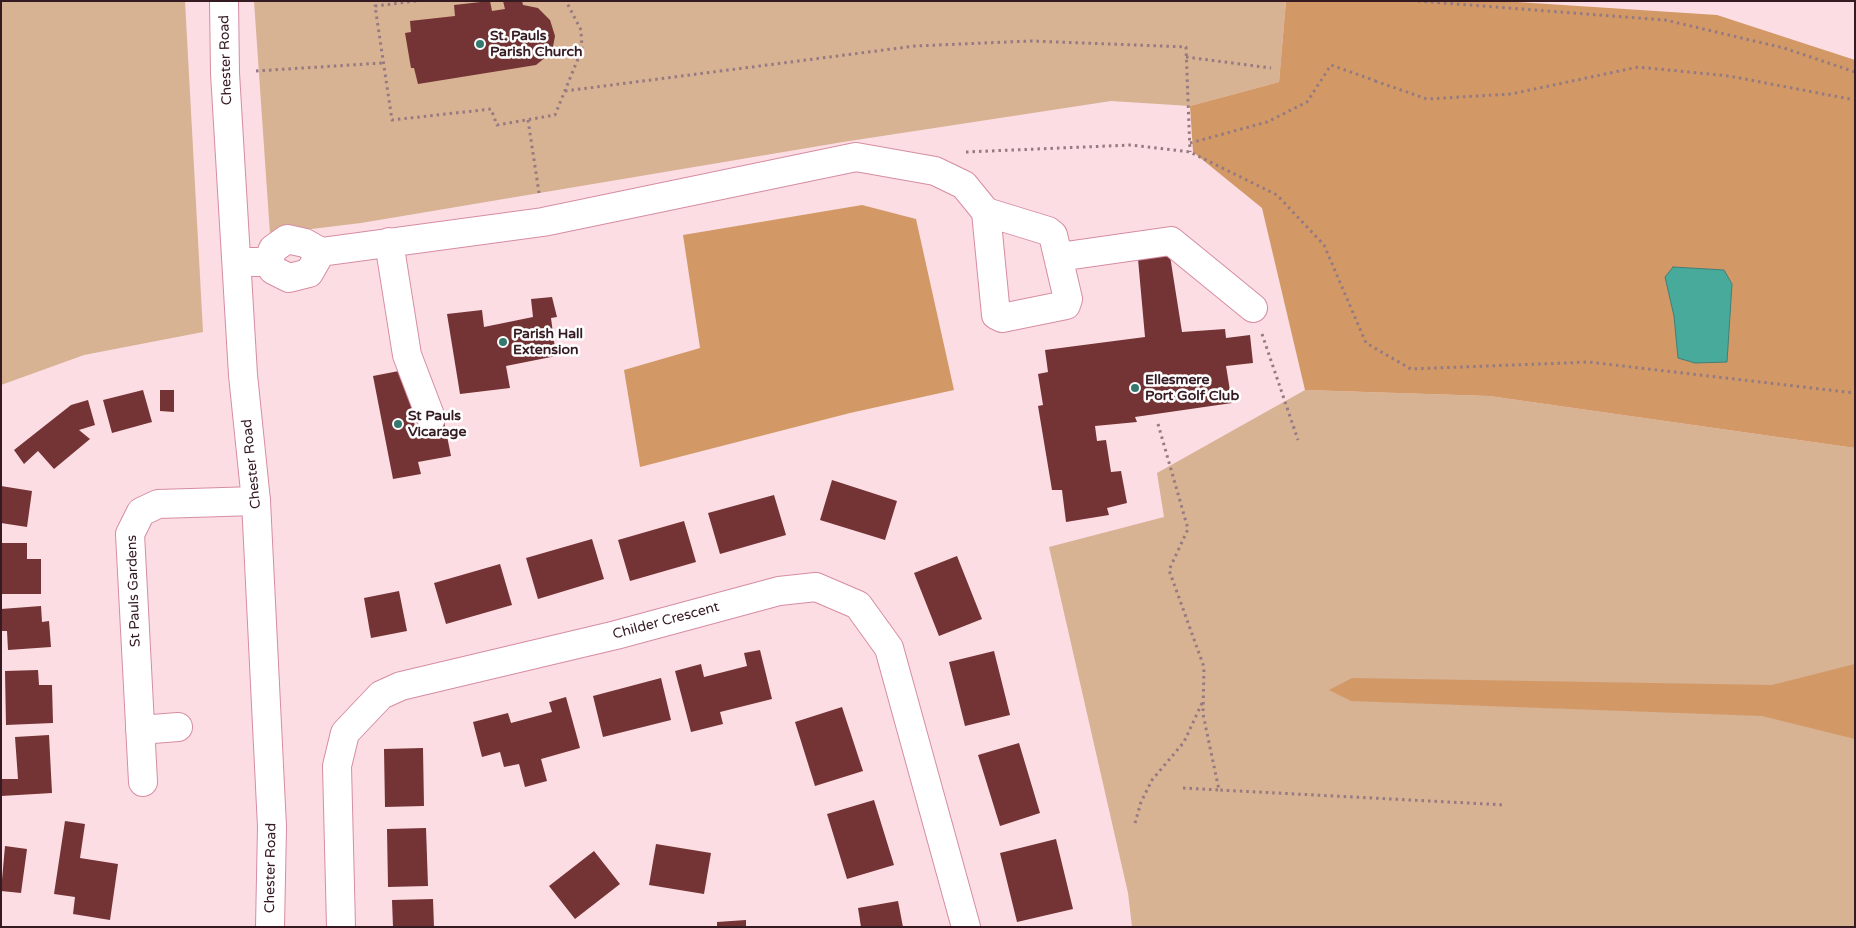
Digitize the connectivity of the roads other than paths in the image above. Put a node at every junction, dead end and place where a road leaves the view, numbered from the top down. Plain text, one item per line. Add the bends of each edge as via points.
1 (224, 1) edge
2 (986, 212) junction
3 (389, 242) junction
4 (1059, 256) junction
5 (237, 262) junction
6 (1253, 308) road end
7 (431, 418) dead end
8 (256, 501) junction
9 (178, 727) dead end
10 (140, 730) junction
11 (143, 782) dead end
12 (270, 927) edge
13 (341, 927) edge
14 (966, 927) edge

1 - 5 street, Chester Road via 225,73
2 - 3 street via 964,185 935,171 856,157 543,222
2 - 4 street via 1048,231 1053,236
2 - 4 street via 996,315 1002,318 1066,305 1068,299
3 - 5 street via 321,252 305,243 287,240 273,249 268,262
3 - 7 street via 407,355
4 - 6 street via 1171,240
5 - 8 street, Chester Road via 243,375
8 - 10 street, St Pauls Gardens via 158,504 141,512 130,534
8 - 12 street, Chester Road via 272,827
9 - 10 street
10 - 11 street, St Pauls Gardens
13 - 14 street, Childer Crescent via 337,766 345,733 381,695 401,686 607,637 779,591 816,587 858,605 889,648

